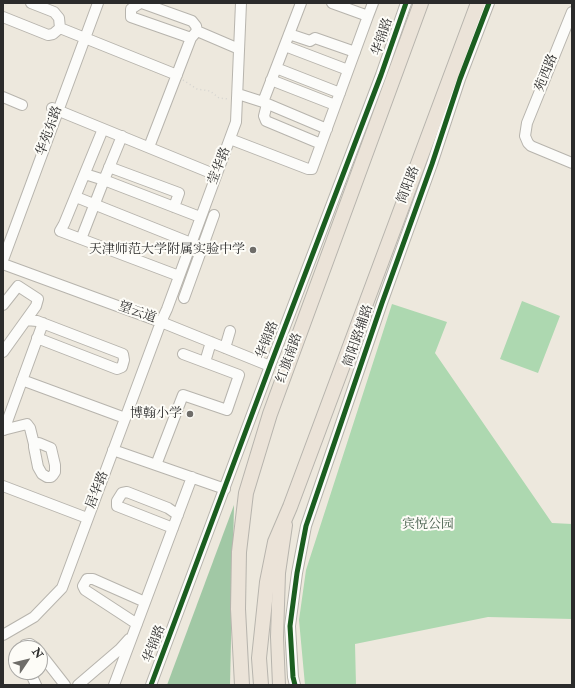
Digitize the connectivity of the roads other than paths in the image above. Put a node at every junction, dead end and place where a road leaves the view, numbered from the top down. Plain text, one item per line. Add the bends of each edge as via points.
1 (31, 3) edge
2 (92, 3) edge
3 (98, 3) edge
4 (141, 3) edge
5 (241, 3) edge
6 (301, 3) edge
7 (332, 3) edge
8 (372, 3) edge
9 (406, 3) edge
10 (421, 3) edge
11 (478, 3) edge
12 (488, 3) edge
13 (572, 12) edge
14 (368, 16) junction
15 (3, 17) edge
16 (60, 28) junction
17 (289, 34) junction
18 (194, 35) junction
19 (83, 36) junction
20 (285, 46) junction
21 (239, 49) junction
22 (355, 52) junction
23 (276, 68) junction
24 (348, 70) junction
25 (177, 75) junction
26 (271, 80) junction
27 (340, 93) junction
28 (3, 97) edge
29 (237, 97) junction
30 (265, 103) junction
31 (22, 105) dead end
32 (336, 105) junction
33 (55, 109) junction
34 (103, 129) junction
35 (327, 129) junction
36 (122, 136) junction
37 (525, 136) junction
38 (230, 139) junction
39 (321, 144) junction
40 (149, 147) junction
41 (572, 158) edge
42 (572, 163) edge
43 (109, 167) junction
44 (85, 174) junction
45 (216, 175) junction
46 (104, 180) junction
47 (76, 197) junction
48 (94, 204) junction
49 (174, 207) junction
50 (214, 215) dead end
51 (200, 217) junction
52 (82, 239) junction
53 (3, 241) edge
54 (191, 243) junction
55 (3, 260) edge
56 (3, 264) edge
57 (178, 280) junction
58 (3, 306) edge
59 (26, 320) junction
60 (161, 322) junction
61 (43, 323) junction
62 (230, 331) dead end
63 (37, 338) junction
64 (211, 342) junction
65 (225, 348) junction
66 (3, 352) edge
67 (183, 354) dead end
68 (205, 362) junction
69 (270, 366) junction
70 (22, 380) junction
71 (126, 418) junction
72 (4, 430) edge
73 (34, 447) dead end
74 (113, 450) junction
75 (156, 465) junction
76 (192, 477) junction
77 (3, 486) edge
78 (225, 489) junction
79 (290, 507) junction
80 (178, 515) junction
81 (87, 518) junction
82 (173, 528) junction
83 (145, 602) junction
84 (137, 624) junction
85 (3, 635) edge
86 (133, 635) junction
87 (48, 663) edge
88 (65, 685) edge
89 (78, 685) edge
90 (114, 685) edge
91 (151, 685) edge
92 (242, 685) edge
93 (261, 685) edge
94 (279, 685) edge
95 (295, 685) edge

1 - 16 street via 54,12 59,18
2 - 19 street, 华苑东路
3 - 19 street, 华苑东路
4 - 18 street via 192,21 196,26
4 - 18 street via 131,9 131,17
5 - 21 street, 莹华路
6 - 17 street
7 - 14 street
8 - 14 street
9 - 69 street, 华锦路
10 - 92 highway, 红旗南路 via 270,414 246,493 239,559 238,609
11 - 79 highway, 简阳路
12 - 95 street, 简阳路辅路 via 306,526 290,626
13 - 37 street, 苑西路 via 527,123
14 - 22 street
15 - 16 street via 48,35
16 - 19 street
17 - 20 street
17 - 22 street via 310,41 315,38
18 - 21 street
18 - 25 street
19 - 25 street
19 - 33 street, 华苑东路
20 - 23 street
20 - 24 street
21 - 29 street, 莹华路
22 - 24 street
23 - 26 street
23 - 27 street
24 - 27 street
25 - 40 street
26 - 30 street
26 - 32 street
27 - 32 street
28 - 31 street
29 - 30 street
29 - 38 street, 莹华路 via 236,122
30 - 35 street
30 - 39 street via 266,121
32 - 35 street
33 - 34 street
33 - 53 street, 华苑东路
33 - 55 street, 华苑东路
34 - 36 street
34 - 44 street
35 - 39 street
36 - 40 street
36 - 43 street
37 - 41 street
37 - 42 street via 531,146
38 - 39 street via 308,169 312,169
38 - 45 street, 莹华路
40 - 45 street
43 - 46 street
43 - 49 street via 179,193
44 - 46 street
44 - 47 street
45 - 51 street, 莹华路
46 - 48 street
46 - 49 street
47 - 48 street
47 - 52 street via 60,231
48 - 52 street
48 - 54 street
49 - 51 street
50 - 57 street via 186,294
51 - 54 street, 莹华路
52 - 57 street
54 - 57 street, 莹华路
56 - 60 street, 望云道
57 - 60 street, 莹华路
58 - 59 street via 18,286 38,299
59 - 61 street
59 - 66 street
60 - 64 street, 望云道
60 - 71 street, 居华路
61 - 63 street
61 - 63 street via 123,354 122,367 117,369
62 - 65 street
63 - 70 street
64 - 65 street, 望云道
64 - 68 street
65 - 69 street, 望云道
67 - 68 street
68 - 75 street via 239,375 227,410 183,395
69 - 78 street, 华锦路
70 - 71 street
70 - 72 street
71 - 74 street, 居华路
72 - 73 street via 27,424
74 - 75 street
74 - 81 street, 居华路
75 - 76 street
76 - 78 street
76 - 80 street
77 - 81 street
78 - 91 street, 华锦路
79 - 93 highway via 275,542 267,582 259,658
79 - 94 main road via 279,573
80 - 82 street
80 - 82 street via 168,508 127,492 122,493 117,501 117,506
81 - 85 street, 居华路 via 62,588 34,617
82 - 83 street
83 - 84 street
83 - 84 street via 93,580 87,579 83,586 85,590
84 - 86 street
86 - 89 street
86 - 90 street
87 - 88 street

